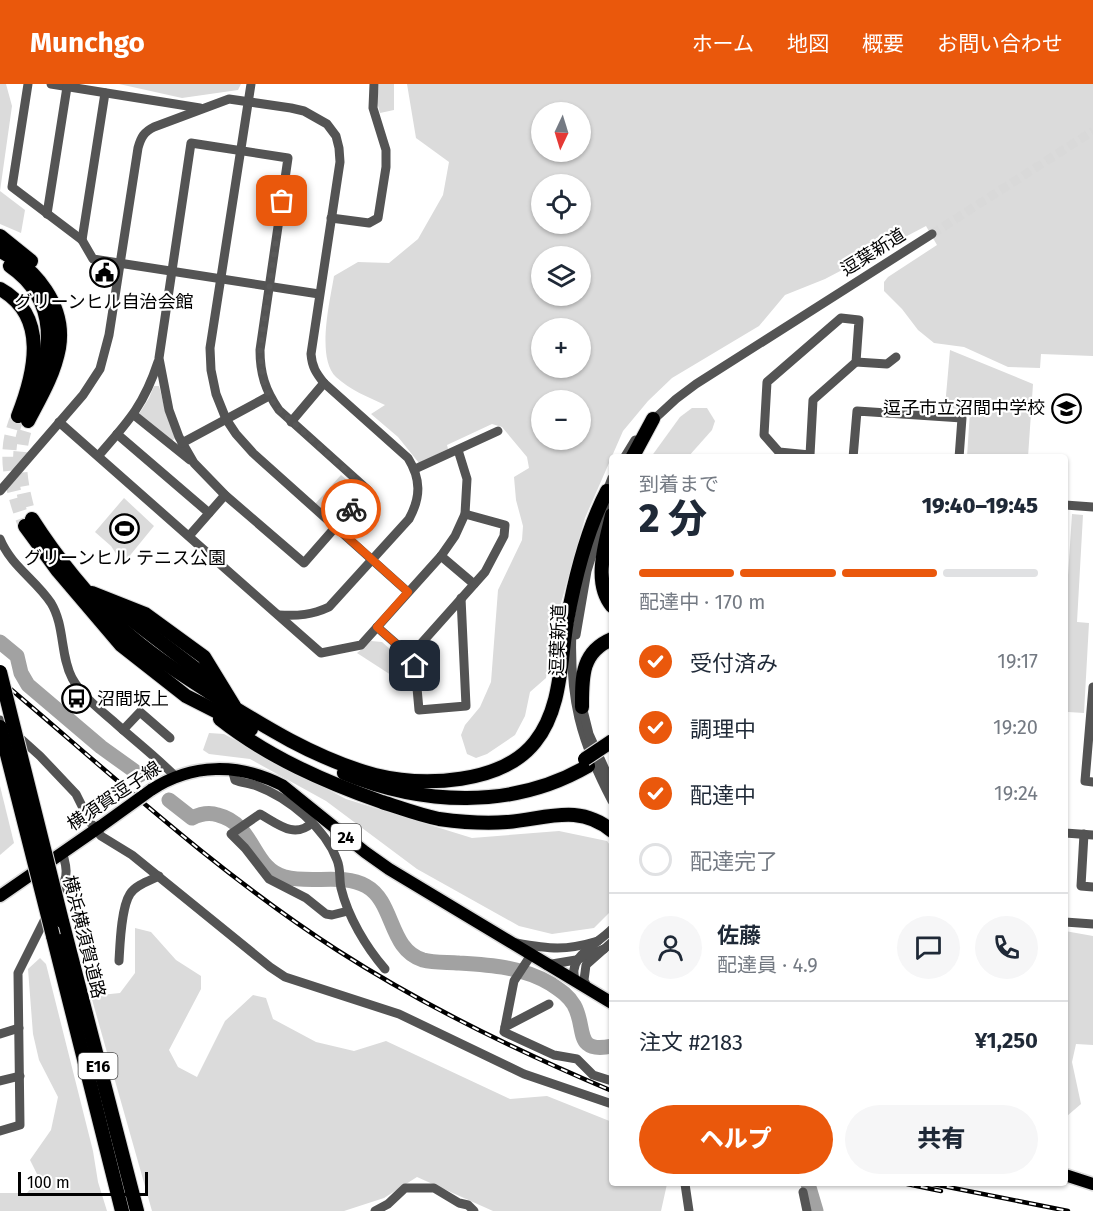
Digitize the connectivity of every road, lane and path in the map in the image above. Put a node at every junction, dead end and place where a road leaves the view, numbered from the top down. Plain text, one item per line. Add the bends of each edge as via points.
1 (28, 84) edge
2 (51, 84) edge
3 (251, 84) edge
4 (374, 84) edge
5 (67, 87) junction
6 (105, 93) junction
7 (248, 101) junction
8 (203, 109) junction
9 (240, 150) junction
10 (47, 213) junction
11 (331, 218) junction
12 (932, 234) tunnel mouth
13 (0, 236) edge
14 (82, 240) junction
15 (0, 250) edge
16 (0, 260) edge
17 (120, 263) junction
18 (172, 271) junction
19 (220, 278) junction
20 (268, 286) junction
21 (0, 289) edge
22 (319, 294) junction
23 (60, 326) junction
24 (896, 357) dead end
25 (159, 358) junction
26 (856, 362) junction
27 (324, 383) junction
28 (269, 396) junction
29 (24, 401) junction
30 (134, 414) junction
31 (226, 419) junction
32 (653, 419) joint
33 (59, 422) junction
34 (291, 422) junction
35 (498, 431) dead end
36 (117, 434) junction
37 (182, 443) junction
38 (458, 450) junction
39 (631, 454) edge
40 (794, 454) edge
41 (810, 454) edge
42 (854, 454) edge
43 (959, 454) edge
44 (99, 455) junction
45 (194, 463) junction
46 (416, 470) junction
47 (609, 489) edge
48 (609, 490) edge
49 (0, 491) edge
50 (609, 491) edge
51 (225, 495) junction
52 (1068, 506) edge
53 (1093, 507) edge
54 (209, 513) junction
55 (465, 514) junction
56 (336, 527) junction
57 (609, 532) edge
58 (189, 536) junction
59 (0, 539) edge
60 (441, 555) junction
61 (373, 560) junction
62 (474, 584) junction
63 (408, 592) junction
64 (461, 598) junction
65 (609, 601) edge
66 (99, 606) junction
67 (279, 615) junction
68 (377, 627) junction
69 (609, 641) edge
70 (410, 656) junction
71 (0, 672) edge
72 (1093, 687) edge
73 (231, 706) junction
74 (582, 706) junction
75 (204, 707) junction
76 (0, 720) edge
77 (0, 727) edge
78 (123, 730) junction
79 (1091, 734) edge
80 (170, 738) dead end
81 (609, 743) edge
82 (609, 752) edge
83 (586, 762) junction
84 (232, 769) junction
85 (375, 775) junction
86 (175, 776) junction
87 (609, 778) edge
88 (1093, 782) edge
89 (609, 795) edge
90 (312, 824) junction
91 (98, 828) junction
92 (609, 829) edge
93 (1068, 833) edge
94 (1089, 834) edge
95 (62, 852) junction
96 (159, 876) junction
97 (1093, 887) edge
98 (0, 896) edge
99 (348, 911) junction
100 (1068, 922) edge
101 (1093, 924) edge
102 (609, 933) edge
103 (508, 942) junction
104 (609, 943) edge
105 (601, 945) junction
106 (528, 959) junction
107 (576, 960) junction
108 (119, 961) dead end
109 (546, 965) junction
110 (385, 969) dead end
111 (576, 982) junction
112 (588, 989) junction
113 (609, 1001) edge
114 (549, 1004) dead end
115 (505, 1027) junction
116 (19, 1028) junction
117 (0, 1034) edge
118 (20, 1076) junction
119 (609, 1080) edge
120 (0, 1082) edge
121 (609, 1103) edge
122 (0, 1131) edge
123 (1068, 1176) edge
124 (1093, 1184) edge
125 (685, 1186) edge
126 (803, 1192) dead end
127 (122, 1211) edge
128 (137, 1211) edge
129 (375, 1211) edge
130 (474, 1211) edge
131 (689, 1211) edge
132 (807, 1211) edge

1 - 10 street via 12,187
2 - 5 street
3 - 7 street
4 - 11 street via 373,108 386,150 378,218 369,223
5 - 6 street
5 - 10 street
6 - 8 street
6 - 14 street
7 - 8 street via 229,99
7 - 9 street
7 - 11 street via 304,111 327,124 336,136 340,162
8 - 17 street via 154,127 140,139
9 - 18 street via 191,143
9 - 19 street
9 - 20 street via 288,158
10 - 14 street
11 - 22 street
12 - 32 street, 逗葉新道 via 705,379
13 - 23 highway via 44,274 58,303
14 - 17 street via 93,259
15 - 23 highway via 19,261 42,284
16 - 29 highway via 16,270 32,288 48,327 44,368
17 - 18 street
17 - 33 street via 100,369
18 - 19 street
18 - 25 street
19 - 20 street
19 - 31 street via 210,348 216,394
20 - 22 street
20 - 28 street via 260,350 263,381
21 - 29 highway via 25,311 33,331 34,359
22 - 27 street via 311,354 315,373
23 - 29 highway via 54,368 23,419
24 - 26 street via 887,364
25 - 30 street via 150,387
25 - 37 street via 169,410
26 - 40 street via 859,320 841,318 767,382 764,435 779,452
26 - 41 street via 813,400
27 - 34 street
27 - 46 street via 408,458
28 - 31 street
28 - 34 street
30 - 36 street
30 - 45 street
31 - 37 street
31 - 56 street via 253,453
32 - 39 highway
33 - 44 street
33 - 49 street
34 - 56 street via 368,490
35 - 38 street
36 - 44 street
36 - 54 street
37 - 45 street
38 - 46 street
38 - 55 street via 467,479
42 - 43 street via 857,411 962,418
44 - 58 street
45 - 51 street
46 - 61 street via 416,507
47 - 85 highway via 595,513 572,593 553,707 536,741 516,760 472,777 426,780
48 - 89 street, 逗葉新道 via 576,595 570,657 582,735
50 - 74 street, 逗葉新道 via 577,624 575,656
51 - 54 street
51 - 56 street via 304,563
52 - 53 street
54 - 58 street
55 - 60 street
55 - 62 street via 505,525 495,556
56 - 61 street
57 - 65 highway via 602,573
58 - 67 street
59 - 78 street via 10,559 54,608 66,662 76,686
60 - 62 street
60 - 63 street
61 - 63 street
61 - 67 street via 329,608 302,616
62 - 64 street
63 - 68 street
64 - 70 street
64 - 70 street via 466,706 420,710 415,666
66 - 66 highway via 58,571 29,523 49,545
66 - 73 highway via 181,675
66 - 73 highway via 205,676
66 - 73 highway via 124,606 145,614 204,657
66 - 75 highway via 121,645
67 - 68 street via 321,652 361,645
68 - 70 street
69 - 74 highway via 596,648 587,661
71 - 128 highway, 横浜横須賀道路 / E16, bridge
72 - 79 street
73 - 85 highway via 324,756
74 - 87 street, 逗葉新道 via 589,734
75 - 83 highway via 336,770 378,786 423,796 471,798 513,794 559,780
75 - 92 highway via 239,734 295,765 402,809 440,819 479,822 582,815
76 - 91 street via 76,794
77 - 127 highway, 横浜横須賀道路 / E16, bridge
78 - 80 street via 140,712
78 - 86 street
79 - 88 street via 1085,782
81 - 83 highway, bridge
82 - 83 highway
83 - 85 highway via 532,780 488,789 429,789
84 - 86 main road, 横須賀逗子線 / 24 via 201,769
84 - 90 street via 235,780 271,792
84 - 103 main road, 横須賀逗子線 / 24 via 282,785 373,857
86 - 91 main road, 横須賀逗子線 / 24, bridge
90 - 99 street via 337,861
90 - 99 street via 305,830 292,831 260,814 231,834 269,879 306,898 326,914
91 - 95 main road, 横須賀逗子線 / 24
91 - 96 street via 101,836
93 - 94 street
94 - 97 street via 1082,886
95 - 98 main road, 横須賀逗子線 / 24
95 - 116 street via 66,881 19,969
96 - 108 street via 130,894
96 - 121 street via 285,977 399,1014 524,1074
99 - 110 street
100 - 101 street
102 - 105 street
103 - 105 street via 560,949
103 - 106 main road, 横須賀逗子線 / 24
104 - 105 street
105 - 107 street
105 - 112 street via 586,965
106 - 109 main road, 24
106 - 115 street via 516,977
107 - 109 street
107 - 111 street
109 - 111 main road, 24
111 - 112 main road, 24
112 - 113 main road, 24
114 - 115 street
115 - 119 street via 504,1032 554,1055 578,1059 593,1075
116 - 117 street
116 - 118 street
118 - 120 street
118 - 122 street via 20,1125
123 - 124 main road
125 - 131 street
126 - 132 street
129 - 130 street via 405,1188 434,1188

